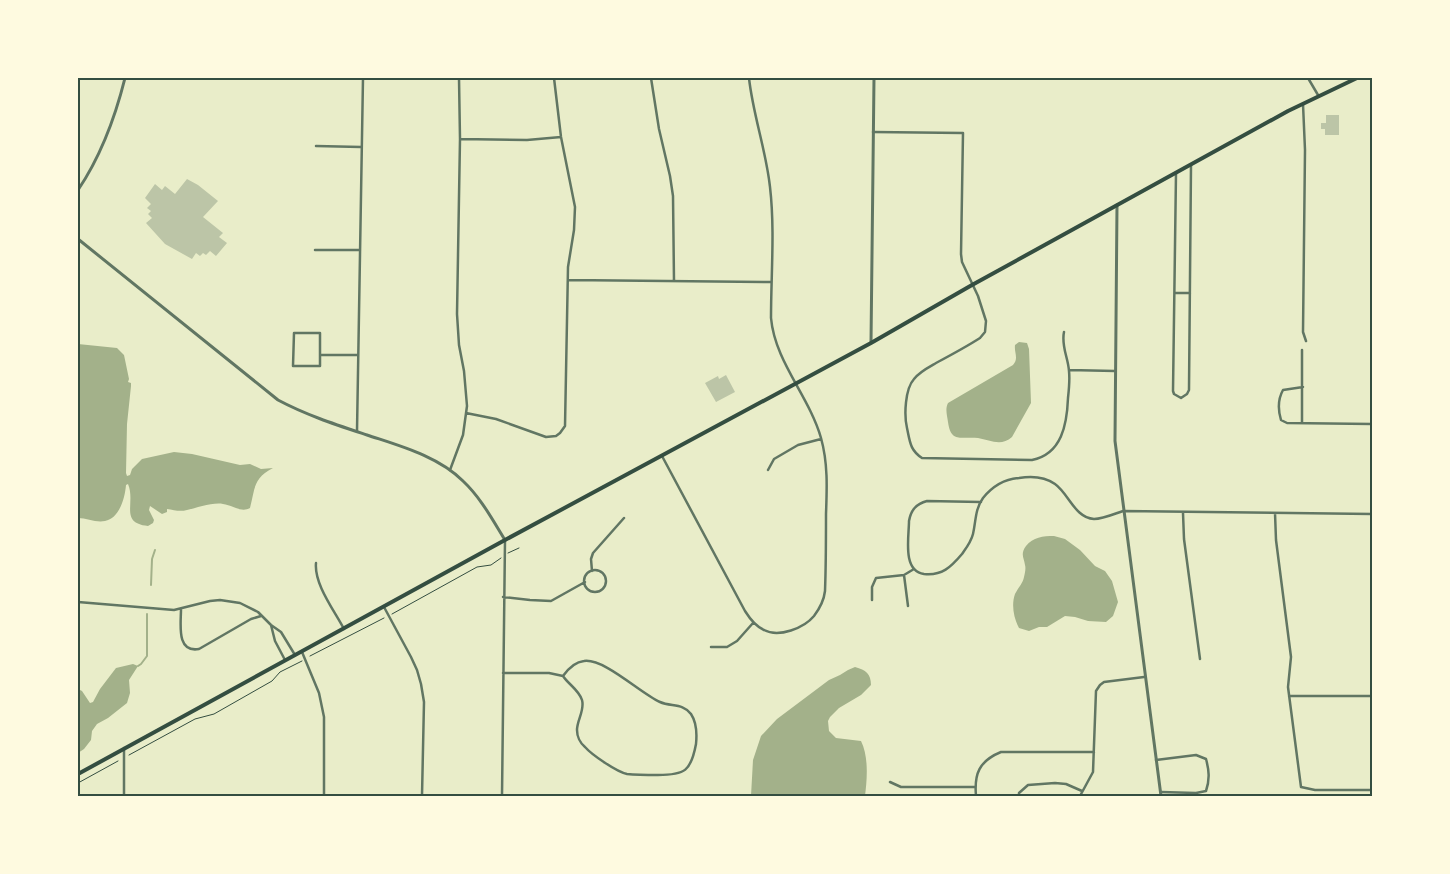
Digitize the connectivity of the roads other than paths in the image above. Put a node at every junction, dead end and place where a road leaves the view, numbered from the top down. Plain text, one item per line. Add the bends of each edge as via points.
1 (126, 78) edge
2 (363, 78) edge
3 (459, 78) edge
4 (554, 78) edge
5 (651, 78) edge
6 (749, 78) edge
7 (874, 78) edge
8 (1308, 78) edge
9 (1357, 78) edge
10 (1318, 95) junction
11 (1303, 103) junction
12 (873, 132) junction
13 (561, 137) junction
14 (460, 139) junction
15 (316, 146) dead end
16 (361, 146) junction
17 (1191, 164) junction
18 (1176, 173) junction
19 (78, 190) edge
20 (1117, 205) junction
21 (78, 239) edge
22 (315, 250) dead end
23 (359, 250) junction
24 (568, 280) junction
25 (674, 281) junction
26 (771, 282) junction
27 (972, 285) junction
28 (1175, 293) junction
29 (1190, 294) junction
30 (1064, 332) dead end
31 (1306, 341) dead end
32 (872, 343) junction
33 (1302, 350) dead end
34 (320, 355) junction
35 (358, 355) junction
36 (1069, 370) junction
37 (1115, 371) junction
38 (796, 383) junction
39 (1302, 387) junction
40 (466, 413) junction
41 (1302, 423) junction
42 (1372, 424) edge
43 (356, 432) junction
44 (821, 439) junction
45 (662, 456) junction
46 (450, 470) junction
47 (768, 470) dead end
48 (981, 502) junction
49 (1123, 511) junction
50 (1183, 512) junction
51 (1275, 513) junction
52 (1372, 514) edge
53 (624, 518) dead end
54 (505, 540) junction
55 (316, 563) dead end
56 (914, 569) junction
57 (592, 571) junction
58 (904, 575) junction
59 (585, 582) junction
60 (503, 597) junction
61 (872, 600) dead end
62 (78, 602) edge
63 (1372, 602) edge
64 (908, 606) dead end
65 (384, 607) junction
66 (181, 609) junction
67 (1372, 609) edge
68 (262, 616) junction
69 (753, 623) junction
70 (271, 624) junction
71 (344, 629) junction
72 (710, 647) dead end
73 (302, 652) junction
74 (295, 656) junction
75 (1200, 658) dead end
76 (285, 661) junction
77 (503, 673) junction
78 (562, 676) junction
79 (1144, 677) junction
80 (1289, 696) junction
81 (1372, 696) edge
82 (124, 748) junction
83 (1094, 752) junction
84 (1156, 760) junction
85 (78, 774) edge
86 (890, 782) dead end
87 (975, 788) junction
88 (1372, 790) edge
89 (1082, 791) junction
90 (1160, 794) edge
91 (124, 796) edge
92 (324, 796) edge
93 (422, 796) edge
94 (502, 796) edge
95 (976, 796) edge
96 (1019, 796) edge
97 (1080, 796) edge

1 - 19 street via 108,136
2 - 16 street
3 - 14 street
4 - 13 street
5 - 25 street via 673,196
6 - 26 street via 770,187
7 - 12 street
8 - 10 street
9 - 10 main road
10 - 11 main road
11 - 17 main road
11 - 31 street via 1303,332
12 - 27 street via 963,134 961,254
12 - 32 street
13 - 14 street
13 - 24 street via 574,207
14 - 40 street via 457,314
15 - 16 street
16 - 23 street
17 - 18 main road
17 - 29 street
18 - 20 main road
18 - 28 street
20 - 27 main road
20 - 37 street
21 - 43 street via 271,396
22 - 23 street
23 - 35 street
24 - 25 street
24 - 40 street via 566,421 563,430 556,436 546,437 496,419
25 - 26 street
26 - 38 street via 773,333
27 - 32 main road
27 - 36 street via 986,321 984,334 913,379 905,422 915,453 922,458 941,459 1042,458 1052,451 1065,427
28 - 29 street
28 - 29 street via 1173,390 1181,398 1189,390
30 - 36 street
32 - 38 main road
33 - 39 street
34 - 34 street via 320,333 294,333 293,366 320,366
34 - 35 street
35 - 43 street
36 - 37 street
37 - 49 street via 1114,441
38 - 44 street
38 - 45 main road
39 - 41 street
39 - 41 street via 1283,390 1279,413 1281,420 1287,423
40 - 46 street via 460,445
41 - 42 street
43 - 46 street via 430,458
44 - 47 street via 798,445 774,459
44 - 69 street via 827,482 823,602 813,618 786,632 770,632
45 - 54 main road
45 - 69 street
46 - 54 street via 479,498
48 - 49 street via 992,489 1004,482 1038,478 1056,485 1085,516 1096,519
48 - 56 street via 971,541 954,563 936,574
48 - 56 street via 927,501 914,508 909,521 909,560
49 - 50 street
49 - 79 street
50 - 51 street
50 - 75 street
51 - 52 street
51 - 80 street via 1291,657
53 - 57 street via 593,553
54 - 60 street
54 - 65 main road
55 - 71 street via 319,583
56 - 58 street
57 - 59 street via 586,575
57 - 59 street via 604,575 603,588 591,591
58 - 61 street via 876,578
58 - 64 street
59 - 60 street via 551,601
60 - 77 street
62 - 66 street
63 - 67 street
65 - 71 main road
65 - 93 street via 411,657 421,684 424,702
66 - 68 street via 210,601 230,601 249,607
66 - 68 street via 183,643 192,650
68 - 70 street
69 - 72 street via 727,647
70 - 74 street via 281,632
70 - 76 street via 275,642
71 - 73 main road
73 - 74 main road
73 - 92 street via 319,693 324,717
74 - 76 main road
76 - 82 main road
77 - 78 street
77 - 94 street
78 - 78 street via 577,662 594,662 659,702 687,710 694,719 697,738 690,764 684,771 672,775 627,774 613,768 585,748 580,740 577,728 583,702
79 - 83 street via 1104,682 1096,690
79 - 84 street
80 - 81 street
80 - 88 street via 1301,787
82 - 85 main road
82 - 91 street
83 - 87 street via 1001,752 982,764
83 - 89 street via 1093,772
84 - 90 street
84 - 90 street via 1196,756 1206,759 1210,781 1206,790 1196,793
86 - 87 street via 901,787
87 - 95 street
89 - 96 street via 1066,784 1028,785
89 - 97 street

